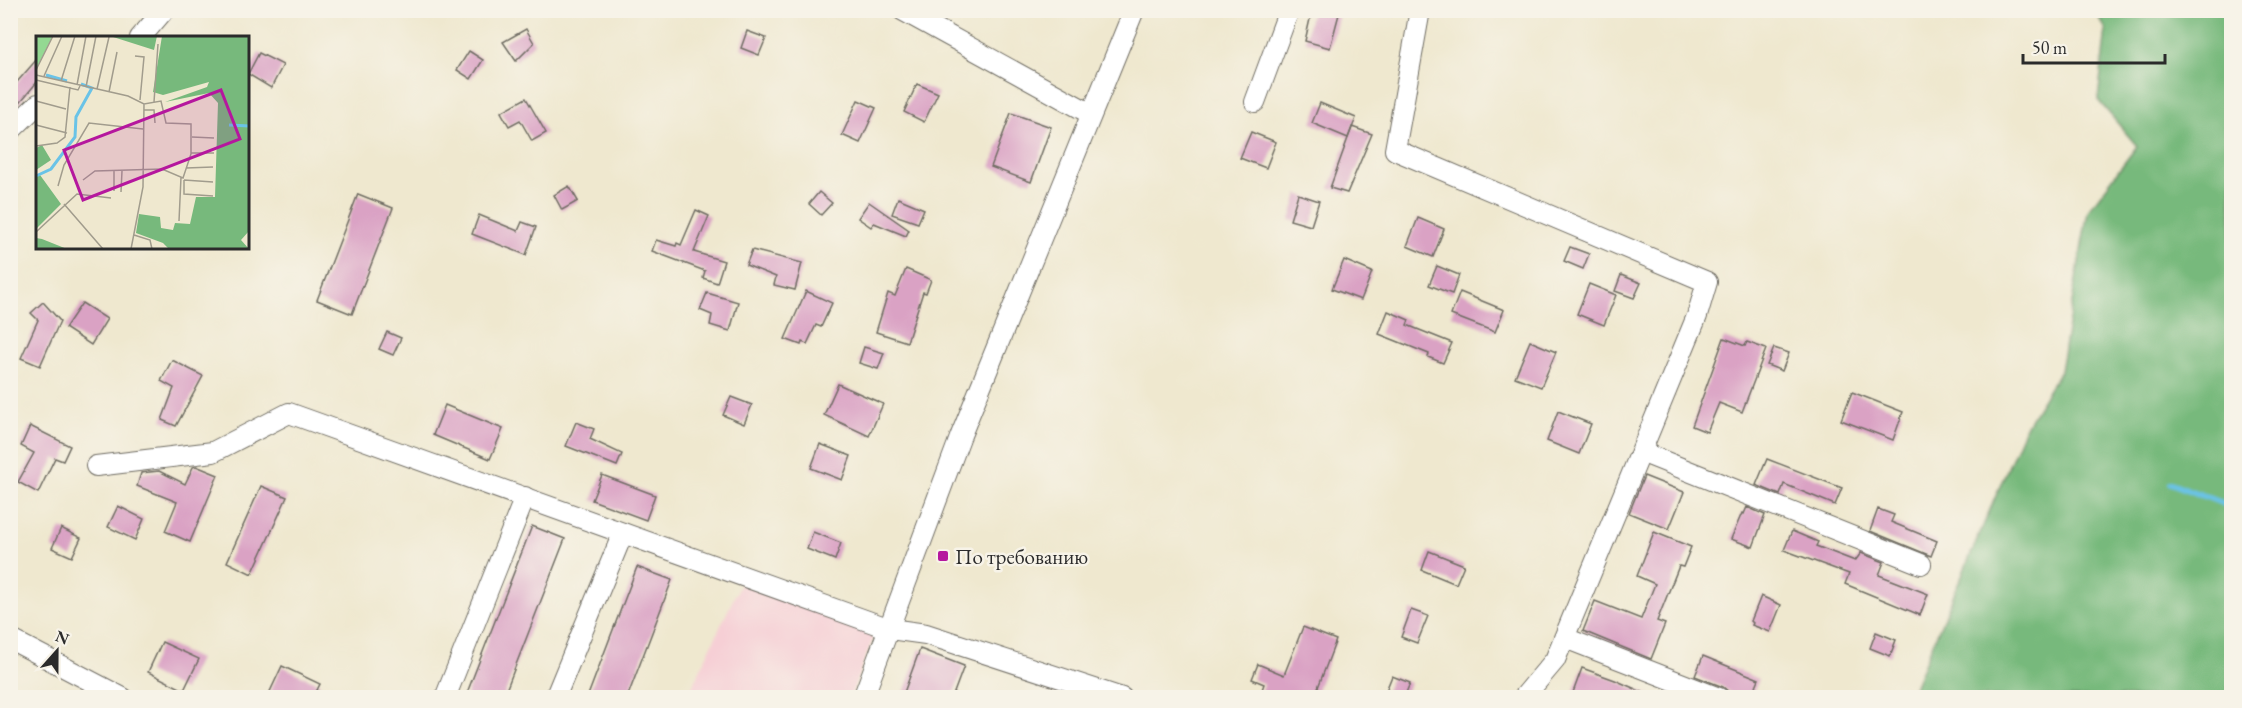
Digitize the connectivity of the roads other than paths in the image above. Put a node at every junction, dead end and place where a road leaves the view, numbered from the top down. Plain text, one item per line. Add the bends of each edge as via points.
1 (164, 10) edge
2 (902, 10) edge
3 (1134, 10) edge
4 (1289, 10) edge
5 (1420, 10) edge
6 (142, 36) edge
7 (1255, 102) dead end
8 (36, 106) edge
9 (1091, 114) junction
10 (10, 131) edge
11 (1641, 452) junction
12 (96, 466) dead end
13 (525, 498) junction
14 (623, 533) junction
15 (1921, 564) dead end
16 (890, 629) junction
17 (1565, 638) junction
18 (10, 639) edge
19 (119, 697) edge
20 (445, 698) edge
21 (555, 698) edge
22 (863, 698) edge
23 (1122, 698) edge
24 (1523, 698) edge
25 (1719, 698) edge

1 - 6 street
2 - 9 street
3 - 9 street
4 - 7 street
5 - 11 street via 1395,150 1707,282
8 - 10 street
9 - 16 street via 961,435
11 - 15 street
11 - 17 street
12 - 13 street via 213,452 289,413
13 - 14 street
13 - 20 street
14 - 16 street
14 - 21 street
16 - 22 street
16 - 23 street via 926,634
17 - 24 street via 1555,660
17 - 25 street
18 - 19 street

